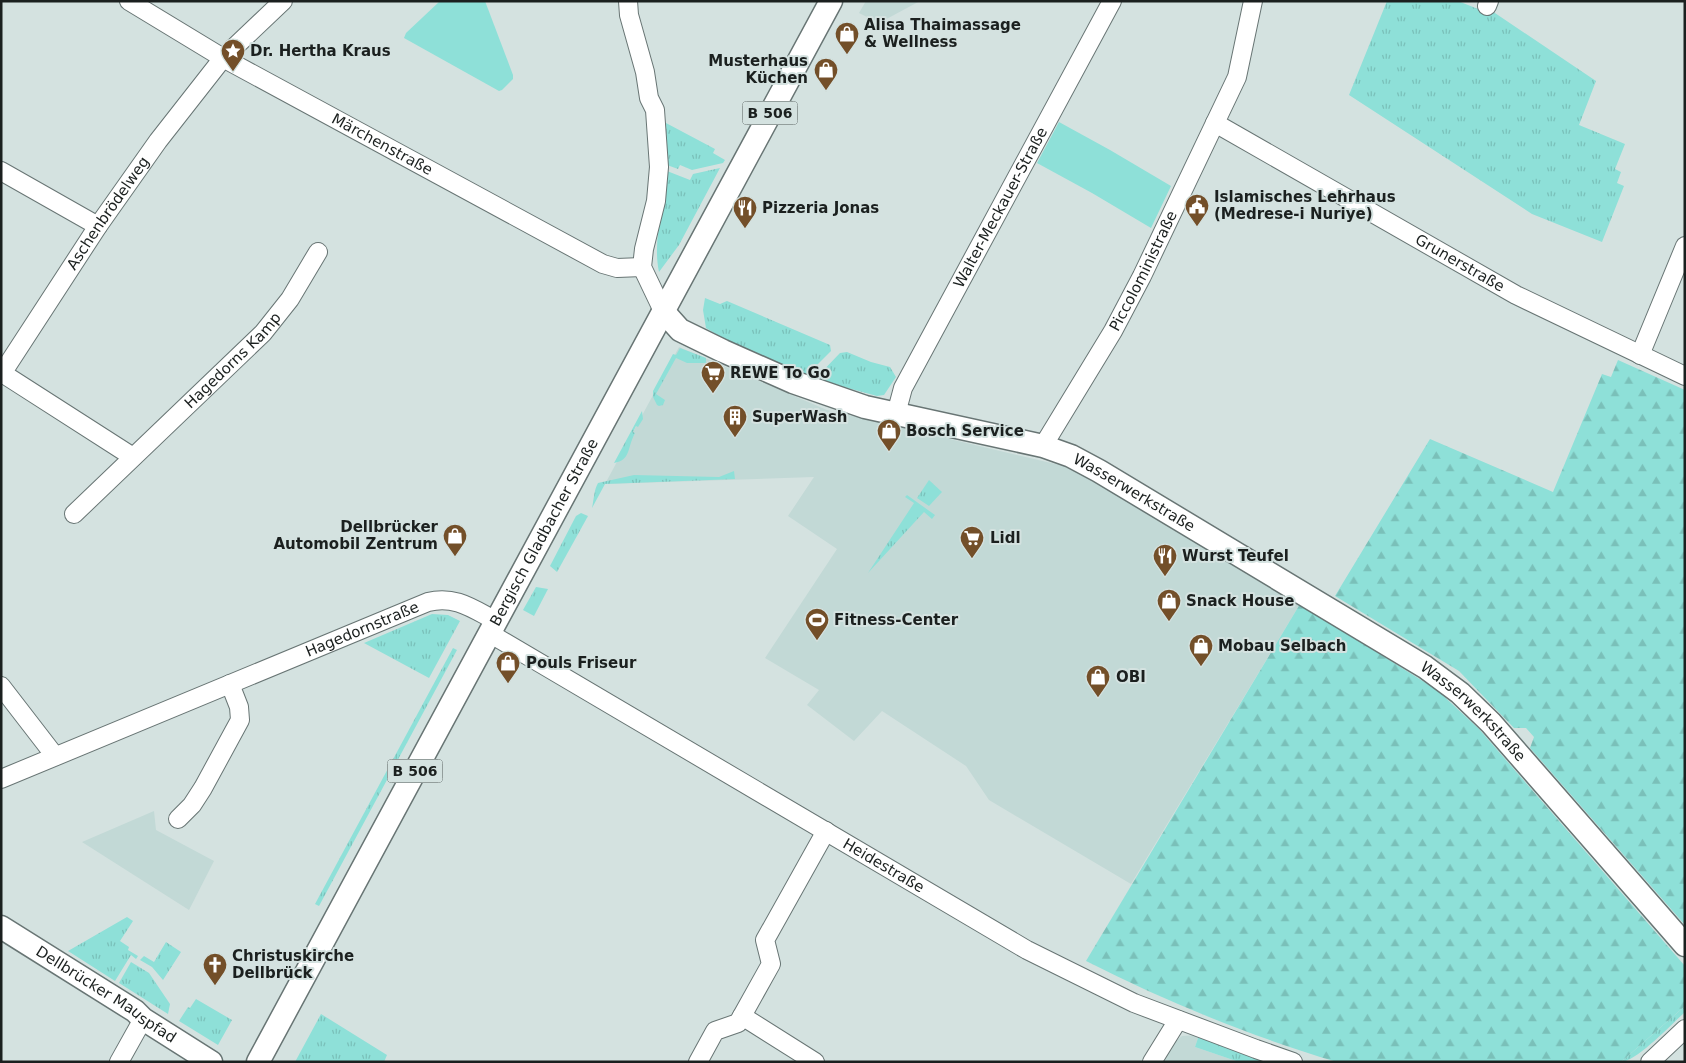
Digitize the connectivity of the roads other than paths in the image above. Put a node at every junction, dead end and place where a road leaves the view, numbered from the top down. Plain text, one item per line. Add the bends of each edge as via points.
1 (129, 1) edge
2 (284, 1) edge
3 (628, 1) edge
4 (830, 1) edge
5 (1112, 1) edge
6 (1253, 1) edge
7 (223, 58) junction
8 (1215, 123) junction
9 (1, 171) edge
10 (98, 226) junction
11 (1685, 246) edge
12 (318, 252) dead end
13 (642, 266) junction
14 (663, 311) junction
15 (1640, 355) junction
16 (2, 374) edge
17 (1685, 376) edge
18 (896, 414) junction
19 (1043, 446) junction
20 (133, 457) junction
21 (74, 514) dead end
22 (492, 627) junction
23 (230, 684) junction
24 (1, 686) edge
25 (55, 756) junction
26 (1, 779) edge
27 (178, 819) dead end
28 (826, 831) junction
29 (1, 927) edge
30 (1685, 945) edge
31 (742, 1016) junction
32 (143, 1020) junction
33 (1178, 1020) junction
34 (1685, 1029) edge
35 (119, 1062) edge
36 (211, 1062) edge
37 (258, 1062) edge
38 (698, 1062) edge
39 (815, 1062) edge
40 (1152, 1062) edge
41 (1293, 1062) edge
42 (1650, 1062) edge

1 - 7 street, Märchenstraße
2 - 7 street, Aschenbrödelweg
3 - 13 street via 649,98 655,110 659,168 656,202
4 - 14 main road, Bergisch Gladbacher Straße / B 506
5 - 18 street, Walter-Meckauer-Straße via 903,388
6 - 8 street, Piccoloministraße via 1237,78
7 - 10 street, Aschenbrödelweg via 158,141
7 - 13 street, Märchenstraße via 603,264 616,268
8 - 15 street, Grunerstraße via 1516,295
8 - 19 street, Piccoloministraße via 1113,331
9 - 10 street
10 - 16 street, Aschenbrödelweg
11 - 15 street
12 - 20 street, Hagedorns Kamp via 290,299 263,333
13 - 14 street
14 - 18 main road, Wasserwerkstraße via 680,330 723,352 793,382
14 - 22 main road, Bergisch Gladbacher Straße / B 506
15 - 17 street, Grunerstraße
16 - 20 street
18 - 19 main road, Wasserwerkstraße
19 - 30 main road, Wasserwerkstraße via 1099,471 1443,680 1491,723
20 - 21 street, Hagedorns Kamp
22 - 23 street, Hagedornstraße via 461,603 439,599
22 - 28 street, Heidestraße
22 - 37 main road, Bergisch Gladbacher Straße / B 506
23 - 25 street, Hagedornstraße
23 - 27 street via 239,706 240,720 203,788
24 - 25 street
25 - 26 street, Hagedornstraße
28 - 31 street via 765,940 771,964
28 - 33 street, Heidestraße via 1028,950 1134,1003
29 - 32 main road, Dellbrücker Mauspfad via 135,1011
31 - 38 street via 738,1023 715,1031
31 - 39 street
32 - 35 street
32 - 36 main road, Dellbrücker Mauspfad
33 - 40 street
33 - 41 street, Heidestraße
34 - 42 street

